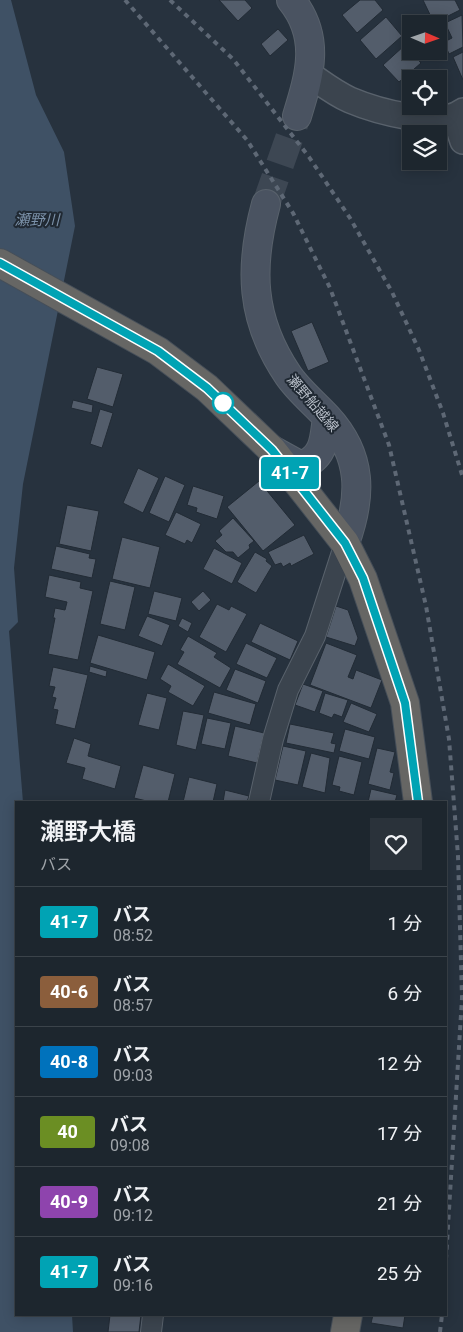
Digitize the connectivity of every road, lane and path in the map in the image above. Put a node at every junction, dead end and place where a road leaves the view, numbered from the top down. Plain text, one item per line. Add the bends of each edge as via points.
1 (291, 0) edge
2 (310, 76) junction
3 (459, 114) edge
4 (297, 116) tunnel mouth
5 (463, 141) edge
6 (266, 204) tunnel mouth
7 (0, 263) edge
8 (327, 417) junction
9 (272, 450) junction
10 (345, 543) junction
11 (259, 801) edge
12 (418, 801) edge
13 (153, 1316) edge
14 (348, 1316) edge
15 (151, 1332) edge
16 (345, 1332) edge

1 - 2 main road via 300,12 311,45
2 - 3 street via 349,100 392,114 428,118
2 - 4 main road
3 - 5 street
6 - 8 main road, 瀬野船越線 via 257,237 254,267 257,301 265,330 288,376
7 - 9 highway via 158,351 207,388
8 - 9 main road via 324,444 313,462 301,466
8 - 10 main road, 瀬野船越線 via 341,433 353,458 358,489 355,517
9 - 10 highway
10 - 11 street via 315,636 288,690
10 - 12 highway via 363,578 405,703
13 - 15 street
14 - 16 highway

